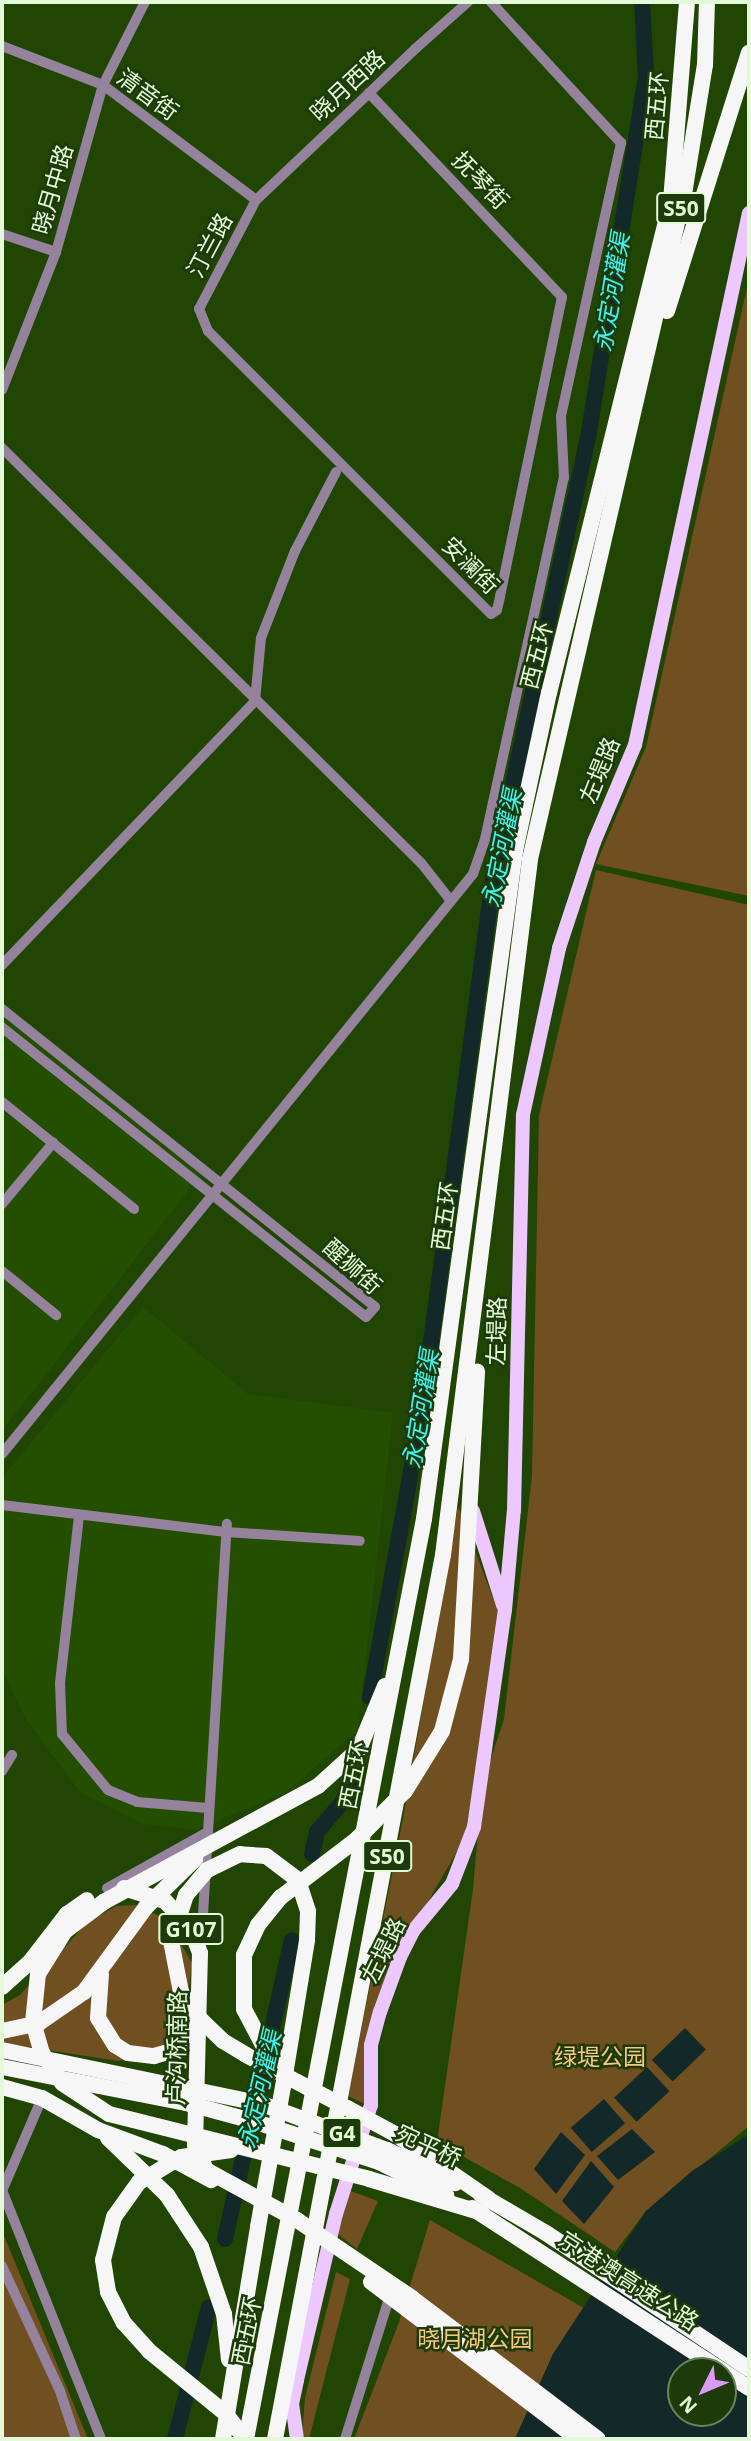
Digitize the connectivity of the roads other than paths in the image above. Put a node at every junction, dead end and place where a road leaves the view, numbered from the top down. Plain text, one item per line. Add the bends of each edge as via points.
1 (145, 2) edge
2 (468, 2) edge
3 (491, 2) edge
4 (687, 2) edge
5 (707, 2) edge
6 (2, 46) edge
7 (749, 53) edge
8 (103, 85) junction
9 (369, 93) junction
10 (256, 200) junction
11 (749, 213) edge
12 (2, 234) edge
13 (56, 252) junction
14 (562, 297) joint
15 (199, 309) joint
16 (2, 390) edge
17 (635, 411) junction
18 (2, 448) edge
19 (336, 472) dead end
20 (255, 701) junction
21 (451, 901) junction
22 (2, 965) edge
23 (2, 1009) edge
24 (2, 1027) edge
25 (2, 1102) edge
26 (52, 1143) junction
27 (222, 1183) junction
28 (213, 1194) junction
29 (2, 1204) edge
30 (134, 1209) dead end
31 (2, 1271) edge
32 (482, 1271) junction
33 (56, 1315) dead end
34 (2, 1454) edge
35 (471, 1503) junction
36 (2, 1505) edge
37 (79, 1516) junction
38 (226, 1528) junction
39 (360, 1541) dead end
40 (505, 1610) junction
41 (403, 1637) junction
42 (12, 1755) dead end
43 (2, 1771) edge
44 (208, 1808) junction
45 (211, 1837) junction
46 (107, 1888) junction
47 (200, 1953) junction
48 (101, 1973) junction
49 (2, 1987) edge
50 (198, 2024) junction
51 (2, 2031) edge
52 (2, 2050) edge
53 (2, 2067) edge
54 (2, 2087) edge
55 (307, 2087) junction
56 (42, 2098) junction
57 (197, 2126) junction
58 (98, 2130) junction
59 (247, 2149) junction
60 (163, 2154) junction
61 (205, 2173) junction
62 (2, 2190) edge
63 (485, 2206) junction
64 (2, 2266) edge
65 (391, 2291) junction
66 (408, 2303) junction
67 (749, 2369) edge
68 (749, 2388) edge
69 (230, 2396) junction
70 (76, 2439) edge
71 (101, 2439) edge
72 (223, 2439) edge
73 (246, 2439) edge
74 (275, 2439) edge
75 (297, 2439) edge
76 (345, 2439) edge
77 (578, 2439) edge
78 (598, 2439) edge

1 - 8 street, 晓月中路
2 - 9 street, 晓月西路
3 - 21 street via 621,143 561,416 564,478 485,839 473,874
4 - 41 highway, 西五环 / S50 via 671,201 515,851 424,1519
5 - 17 highway, S50 via 705,65 685,188
6 - 8 street, 清音街
7 - 17 highway
8 - 10 street, 清音街
8 - 13 street, 晓月中路
9 - 10 street, 晓月西路
9 - 14 street, 抚琴街
10 - 15 street, 汀兰路
11 - 40 main road, 左堤路 via 635,745 594,842 559,948 523,1115 514,1510
12 - 13 street
13 - 16 street, 晓月中路
14 - 15 street, 安澜街 via 500,597 491,614 208,331
17 - 32 highway, 西五环 / S50 via 530,859
18 - 20 street
19 - 20 street via 295,551 261,638
20 - 21 street via 422,863
20 - 22 street
21 - 27 street
23 - 27 street, 醒狮街
24 - 28 street, 醒狮街
25 - 26 street
26 - 29 street
26 - 30 street
27 - 28 street
27 - 28 street, 醒狮街 via 375,1307 366,1317
28 - 34 street
31 - 33 street
32 - 35 highway
32 - 74 highway, 西五环 / S50 via 443,1555
35 - 40 main road
35 - 55 highway via 458,1684 442,1731 405,1791 357,1839 282,1897 258,1925 244,1955 241,1987 251,2029 265,2049
36 - 37 street
37 - 38 street
37 - 44 street via 60,1683 62,1734 108,1790 137,1802
38 - 39 street
38 - 44 street
40 - 75 main road, 左堤路 via 483,1779 464,1860 452,1884 413,1931 388,1985 371,2045 371,2105 336,2214 292,2404
41 - 45 highway via 359,1749 318,1786
41 - 73 highway, 西五环 / S50
42 - 43 street
44 - 45 street
45 - 46 street
45 - 47 street
45 - 48 highway via 132,1925
45 - 59 highway via 105,1901 65,1931 38,1974 33,2022 50,2068 92,2106
46 - 47 highway, 卢沟桥南路 / G107 via 144,1891 165,1901 190,1928
46 - 49 highway via 67,1914 30,1962
47 - 50 highway, 卢沟桥南路 / G107
48 - 50 highway via 98,2018 115,2045 128,2053 154,2056 168,2052
48 - 51 highway via 54,2015
50 - 57 highway, 卢沟桥南路 / G107
52 - 63 highway, 宛平桥 / G4 via 262,2104 387,2150
53 - 63 highway, 宛平桥 / G4 via 186,2103 379,2162
54 - 56 highway
55 - 63 highway via 394,2134
55 - 69 highway via 223,2041 181,1993 171,1941 176,1917 193,1883 229,1857 265,1856 289,1870 305,1894 308,1925
56 - 58 highway
56 - 62 street
57 - 60 highway via 184,2144
57 - 61 highway, 卢沟桥南路 / G107 via 195,2145
58 - 60 highway
58 - 69 highway via 167,2195 201,2247 224,2314
59 - 63 highway
59 - 73 highway via 181,2157 152,2171 120,2205 103,2260 108,2292 124,2323 149,2351 225,2413
60 - 61 highway
61 - 65 highway via 297,2220
62 - 71 street
63 - 67 highway, 京港澳高速公路 / G4
63 - 68 highway, 京港澳高速公路 / G4
64 - 70 street via 60,2391
65 - 66 highway
65 - 76 street
66 - 77 highway
66 - 78 highway
69 - 72 highway

